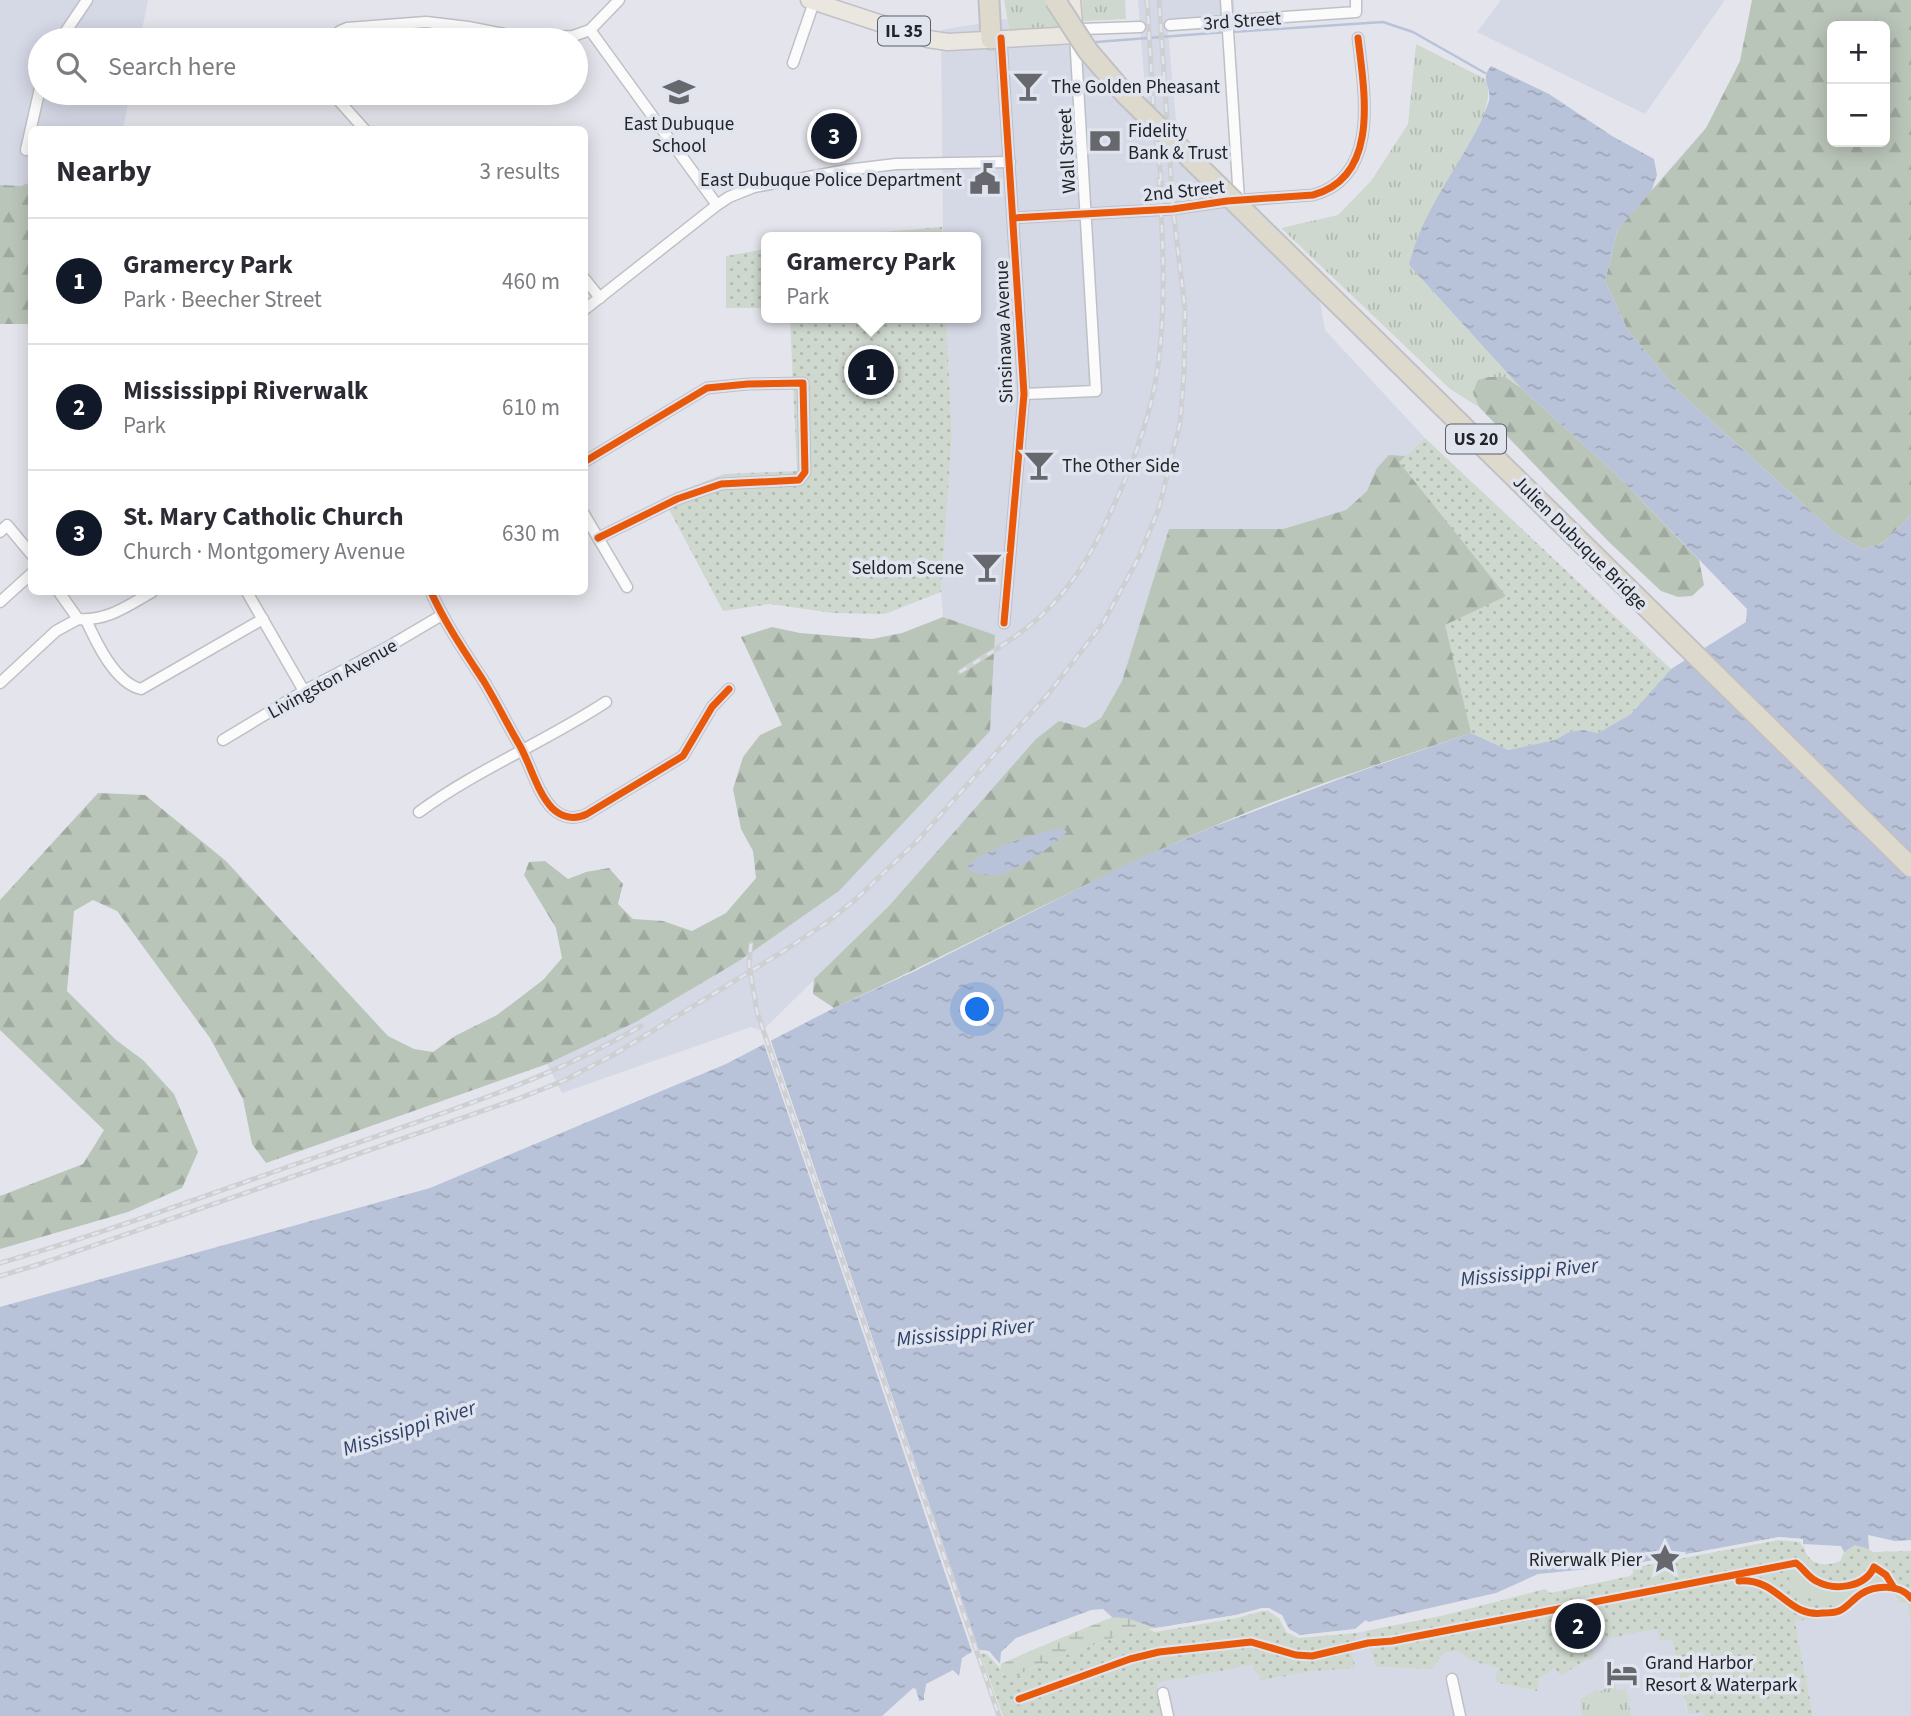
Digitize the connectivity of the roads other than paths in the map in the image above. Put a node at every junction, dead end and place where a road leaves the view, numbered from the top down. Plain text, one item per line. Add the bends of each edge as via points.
1 (88, 0) edge
2 (619, 0) edge
3 (989, 0) edge
4 (998, 0) edge
5 (1055, 0) edge
6 (1072, 0) edge
7 (1226, 0) edge
8 (1356, 0) edge
9 (812, 1) edge
10 (1227, 24) junction
11 (1170, 25) dead end
12 (1140, 27) dead end
13 (68, 28) edge
14 (358, 28) edge
15 (473, 28) edge
16 (590, 30) joint
17 (1075, 35) junction
18 (1358, 38) dead end
19 (996, 39) junction
20 (793, 63) dead end
21 (36, 105) edge
22 (343, 105) edge
23 (31, 126) edge
24 (361, 126) edge
25 (28, 141) edge
26 (26, 150) dead end
27 (1010, 162) junction
28 (1240, 200) junction
29 (717, 205) junction
30 (1085, 213) junction
31 (1013, 218) junction
32 (588, 283) edge
33 (600, 298) junction
34 (588, 307) edge
35 (1024, 394) junction
36 (588, 460) edge
37 (588, 521) edge
38 (4, 528) edge
39 (598, 538) junction
40 (28, 551) edge
41 (28, 577) edge
42 (627, 586) dead end
43 (62, 595) edge
44 (147, 595) edge
45 (249, 595) edge
46 (432, 595) edge
47 (0, 602) edge
48 (442, 615) junction
49 (82, 619) junction
50 (263, 619) junction
51 (1004, 623) dead end
52 (0, 683) edge
53 (729, 689) dead end
54 (304, 691) junction
55 (606, 702) dead end
56 (223, 740) dead end
57 (522, 751) junction
58 (419, 812) dead end
59 (1911, 867) edge
60 (1452, 1679) dead end
61 (1163, 1693) dead end
62 (1168, 1716) edge
63 (1460, 1716) edge

1 - 13 street
2 - 16 street
3 - 19 highway
4 - 19 highway
5 - 59 highway, Julien Dubuque Bridge / US 20, bridge via 1088,51 1125,94
6 - 17 main road, Wall Street
7 - 10 street
8 - 10 street, 3rd Street via 1356,12
9 - 19 main road, IL 35 via 938,42
9 - 20 street
10 - 11 street, 3rd Street
10 - 28 street
12 - 17 street via 1082,29
14 - 15 street via 426,22
16 - 29 street
17 - 19 main road, IL 35
17 - 30 street, Wall Street
18 - 28 street, 2nd Street via 1364,113 1360,144 1349,170 1324,192
19 - 27 street, Sinsinawa Avenue
21 - 23 street
22 - 24 street
25 - 26 street
27 - 29 street via 896,164 847,170 754,187
27 - 31 street, Sinsinawa Avenue
28 - 30 street, 2nd Street
29 - 33 street
30 - 31 street, 2nd Street
30 - 35 street, Wall Street via 1096,391
31 - 35 street, Sinsinawa Avenue
32 - 33 street
33 - 34 street
35 - 51 street, Sinsinawa Avenue
36 - 39 street via 707,388 803,383 805,472 799,480 721,484 677,499
37 - 39 street
38 - 40 street
39 - 42 street
41 - 47 street
43 - 49 street
44 - 49 street via 109,616
45 - 50 street
46 - 48 street
48 - 54 street, Livingston Avenue
48 - 57 street
49 - 50 street via 101,652 130,686 141,690
49 - 52 street via 56,631
50 - 54 street
53 - 57 street via 712,707 683,756 575,818 554,810
54 - 56 street, Livingston Avenue
55 - 57 street
57 - 58 street
60 - 63 street
61 - 62 street

